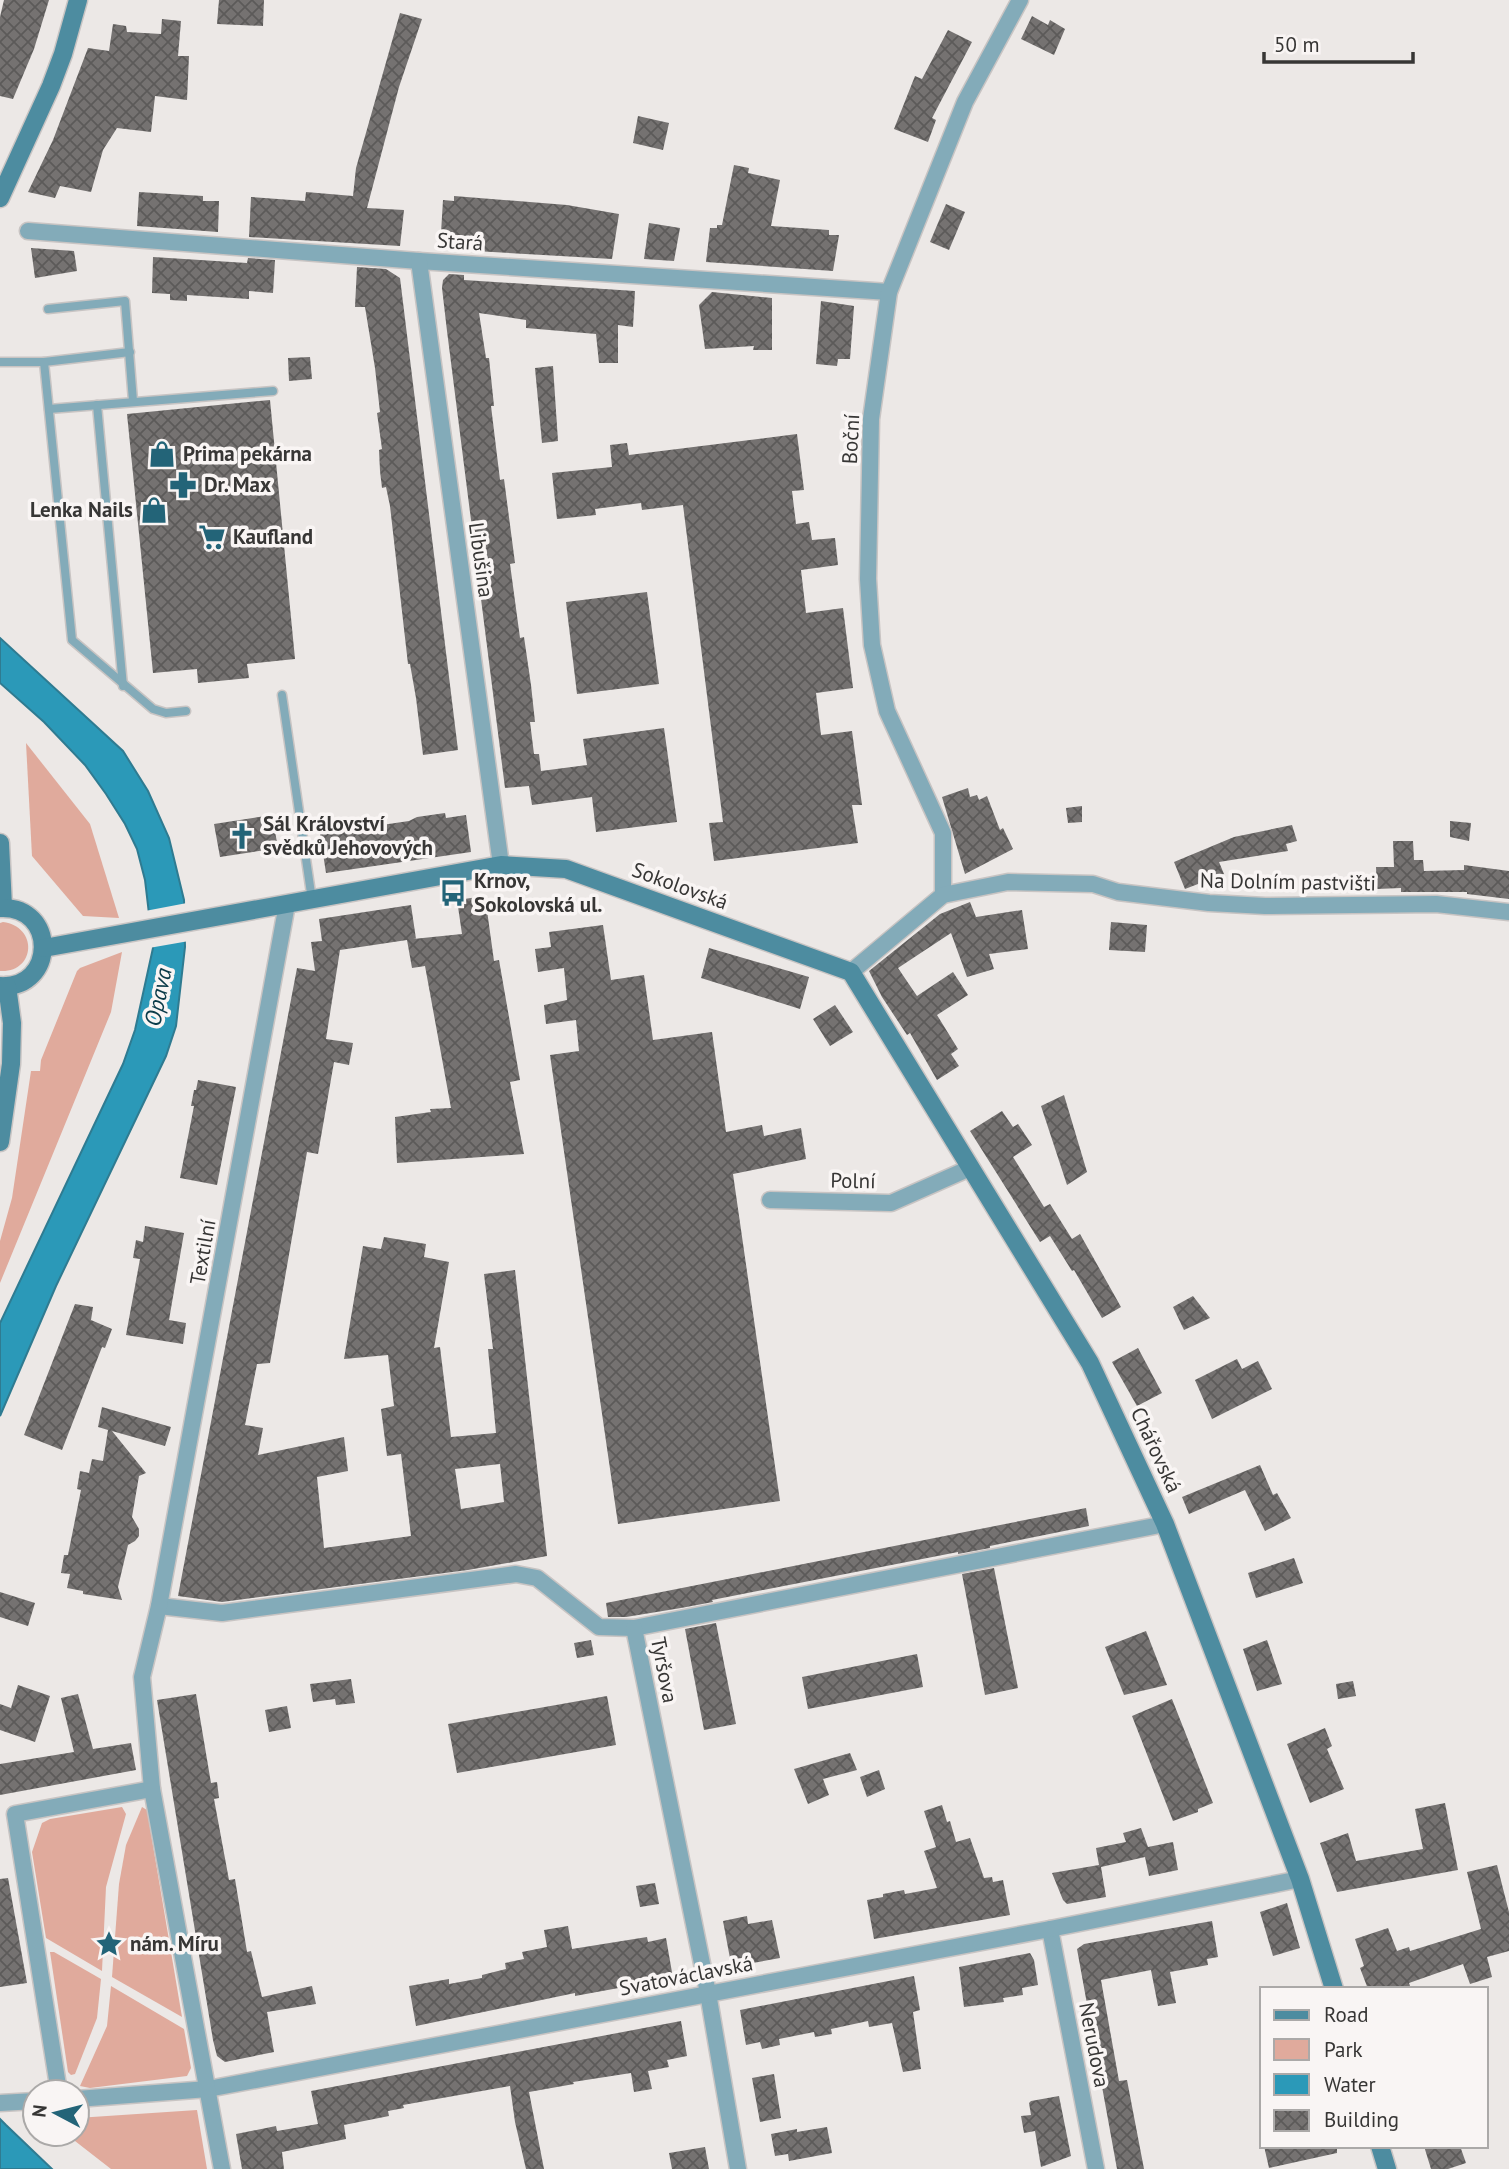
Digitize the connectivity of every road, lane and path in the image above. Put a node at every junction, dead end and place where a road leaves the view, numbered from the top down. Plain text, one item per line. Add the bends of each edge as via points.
1 (78, 0) edge
2 (1020, 0) edge
3 (0, 198) edge
4 (28, 231) dead end
5 (419, 261) junction
6 (889, 292) junction
7 (48, 309) dead end
8 (130, 352) junction
9 (0, 362) edge
10 (44, 362) junction
11 (273, 391) dead end
12 (133, 401) junction
13 (97, 405) junction
14 (49, 409) junction
15 (123, 686) junction
16 (282, 695) dead end
17 (186, 711) dead end
18 (0, 843) edge
19 (501, 865) junction
20 (943, 895) junction
21 (312, 900) junction
22 (287, 904) junction
23 (1, 907) edge
24 (1509, 912) edge
25 (44, 948) junction
26 (850, 972) junction
27 (3, 986) edge
28 (0, 1142) edge
29 (970, 1168) junction
30 (770, 1200) dead end
31 (1165, 1524) junction
32 (159, 1606) junction
33 (634, 1628) junction
34 (152, 1789) junction
35 (1300, 1880) junction
36 (1051, 1929) junction
37 (1333, 1987) edge
38 (708, 1993) junction
39 (57, 2078) edge
40 (208, 2089) junction
41 (91, 2098) edge
42 (21, 2101) edge
43 (0, 2103) edge
44 (1381, 2148) edge
45 (222, 2169) edge
46 (738, 2169) edge
47 (1096, 2169) edge
48 (1387, 2169) edge

1 - 3 street via 51,86
2 - 6 street, Boční via 965,102
4 - 5 street, Stará
5 - 6 street, Stará
5 - 19 street, Libušina
6 - 20 street, Boční via 871,419 868,579 872,645 887,711 943,833
7 - 8 lane via 125,301
8 - 10 lane
8 - 12 lane
9 - 10 lane
10 - 14 lane
11 - 12 lane
12 - 13 lane
13 - 14 lane
13 - 15 lane
14 - 15 lane via 70,634
15 - 17 lane via 153,709
16 - 21 lane
18 - 23 street
19 - 21 street, Sokolovská
19 - 26 street, Sokolovská via 566,869
20 - 24 street, Na Dolním pastvišti via 1008,881 1093,884 1220,904 1436,904
20 - 26 street
21 - 22 street, Sokolovská
22 - 25 street, Sokolovská
22 - 32 street, Textilní
23 - 25 street via 27,915 42,935
25 - 27 street via 28,978
26 - 29 street, Chářovská
27 - 28 street via 12,1023
29 - 30 street, Polní via 891,1203
29 - 31 street, Chářovská via 1090,1363
31 - 33 street, Tyršova
31 - 35 street, Chářovská
32 - 33 street via 222,1613 516,1574 537,1578 599,1627
32 - 34 street, Textilní via 142,1677
33 - 38 street, Tyršova
34 - 39 street via 15,1814
34 - 40 street
35 - 36 street, Svatováclavská
35 - 37 street, Chářovská
36 - 38 street, Svatováclavská
36 - 47 street, Nerudova
38 - 40 street, Svatováclavská
38 - 46 street, Tyršova
40 - 41 street, Svatováclavská
40 - 45 street
42 - 43 street
44 - 48 street

